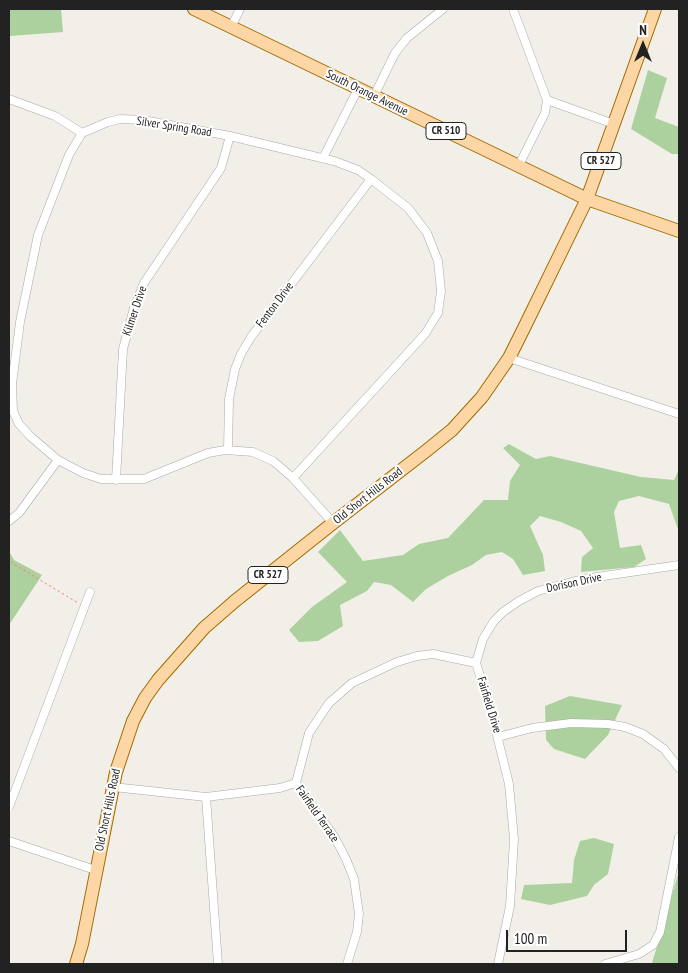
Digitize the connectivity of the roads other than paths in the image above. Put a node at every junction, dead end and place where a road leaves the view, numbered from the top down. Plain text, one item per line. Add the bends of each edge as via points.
1 (194, 9) edge
2 (240, 9) edge
3 (443, 9) edge
4 (513, 9) edge
5 (655, 9) edge
6 (231, 27) junction
7 (358, 89) junction
8 (374, 96) junction
9 (9, 99) edge
10 (547, 100) junction
11 (614, 124) junction
12 (82, 133) junction
13 (230, 136) junction
14 (323, 158) junction
15 (518, 165) junction
16 (371, 179) junction
17 (587, 199) junction
18 (679, 231) edge
19 (12, 353) edge
20 (509, 358) junction
21 (679, 414) edge
22 (228, 450) junction
23 (58, 460) junction
24 (293, 478) junction
25 (116, 480) junction
26 (9, 520) edge
27 (333, 523) junction
28 (679, 565) edge
29 (90, 592) dead end
30 (476, 663) junction
31 (498, 737) junction
32 (679, 768) edge
33 (296, 782) junction
34 (113, 787) junction
35 (206, 797) junction
36 (9, 807) edge
37 (679, 837) edge
38 (9, 841) edge
39 (95, 870) junction
40 (76, 964) edge
41 (218, 964) edge
42 (347, 964) edge
43 (498, 964) edge
44 (605, 964) edge

1 - 6 main road, South Orange Avenue / CR 510
2 - 6 street
3 - 8 street via 395,52
4 - 10 street
5 - 11 main road, Old Short Hills Road / CR 527
6 - 7 main road, South Orange Avenue / CR 510
7 - 8 main road, South Orange Avenue / CR 510
7 - 14 street
8 - 15 main road, South Orange Avenue / CR 510
9 - 12 street via 55,116
10 - 11 street
10 - 15 street via 545,112
11 - 17 main road, Old Short Hills Road / CR 527
12 - 13 street, Silver Spring Road via 120,119 143,120
12 - 19 street via 69,155 38,235
13 - 14 street, Silver Spring Road
13 - 25 street, Kilmer Drive via 221,168 144,283 134,308 123,349
14 - 16 street, Silver Spring Road via 358,170
15 - 17 main road, South Orange Avenue / CR 510
16 - 22 street, Fenton Drive via 251,337 242,354 235,369 229,399
16 - 24 street, Silver Spring Road via 408,208 427,233 438,260 441,291 438,313 426,334
17 - 18 main road, South Orange Avenue / CR 510
17 - 20 main road, Old Short Hills Road / CR 527
19 - 23 street via 13,410 19,424
20 - 21 street
20 - 27 main road, Old Short Hills Road / CR 527 via 482,397 452,430
22 - 24 street via 253,452 273,461
22 - 25 street via 208,453 144,479
23 - 25 street via 83,474
23 - 26 street via 20,513
24 - 27 street
27 - 34 main road, Old Short Hills Road / CR 527 via 204,628 158,680 132,721
28 - 30 street, Dorison Drive via 583,580 538,591 503,612 494,622 483,639
29 - 36 street
30 - 31 street, Fairfield Drive
30 - 33 street, Fairfield Drive via 433,654 417,656 352,683 329,703 309,733
31 - 32 street via 571,723 608,724 643,734 664,749
31 - 43 street, Fairfield Drive via 509,784 514,847 510,906
33 - 35 street, Fairfield Terrace via 280,788
33 - 42 street, Fairfield Terrace via 334,836 354,879 359,914
34 - 35 street, Fairfield Terrace
34 - 39 main road, Old Short Hills Road / CR 527
35 - 41 street
37 - 44 street via 660,932 654,945 640,954
38 - 39 street
39 - 40 main road, Old Short Hills Road / CR 527

